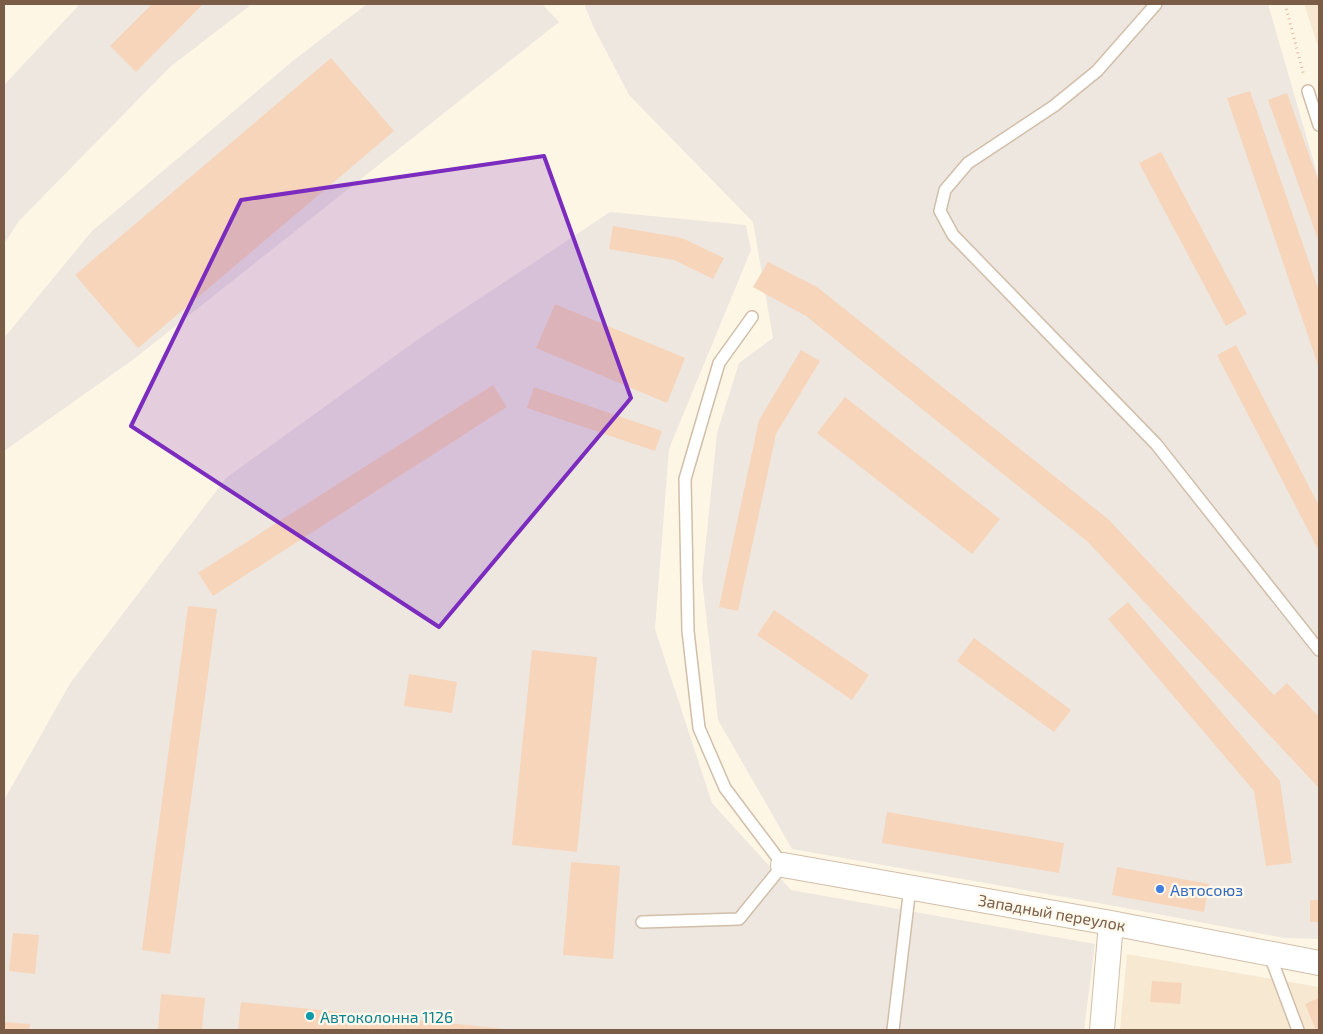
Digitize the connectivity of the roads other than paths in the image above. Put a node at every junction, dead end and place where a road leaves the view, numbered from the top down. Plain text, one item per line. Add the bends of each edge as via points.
1 (1156, 4) edge
2 (1308, 91) road end
3 (1319, 125) edge
4 (752, 317) dead end
5 (1319, 650) edge
6 (783, 865) junction
7 (910, 887) junction
8 (642, 922) dead end
9 (1112, 923) junction
10 (1268, 953) junction
11 (1319, 963) edge
12 (893, 1030) edge
13 (1102, 1030) edge
14 (1298, 1030) edge

1 - 5 lane via 1097,71 1054,106 968,163 945,190 940,211 953,235 1156,444
2 - 3 lane
4 - 6 lane via 719,363 685,479 688,631 699,728 725,788
6 - 7 street, Западный переулок
6 - 8 lane via 739,918
7 - 9 street, Западный переулок
7 - 12 lane
9 - 10 street, Западный переулок
9 - 13 street
10 - 11 street, Западный переулок
10 - 14 lane

